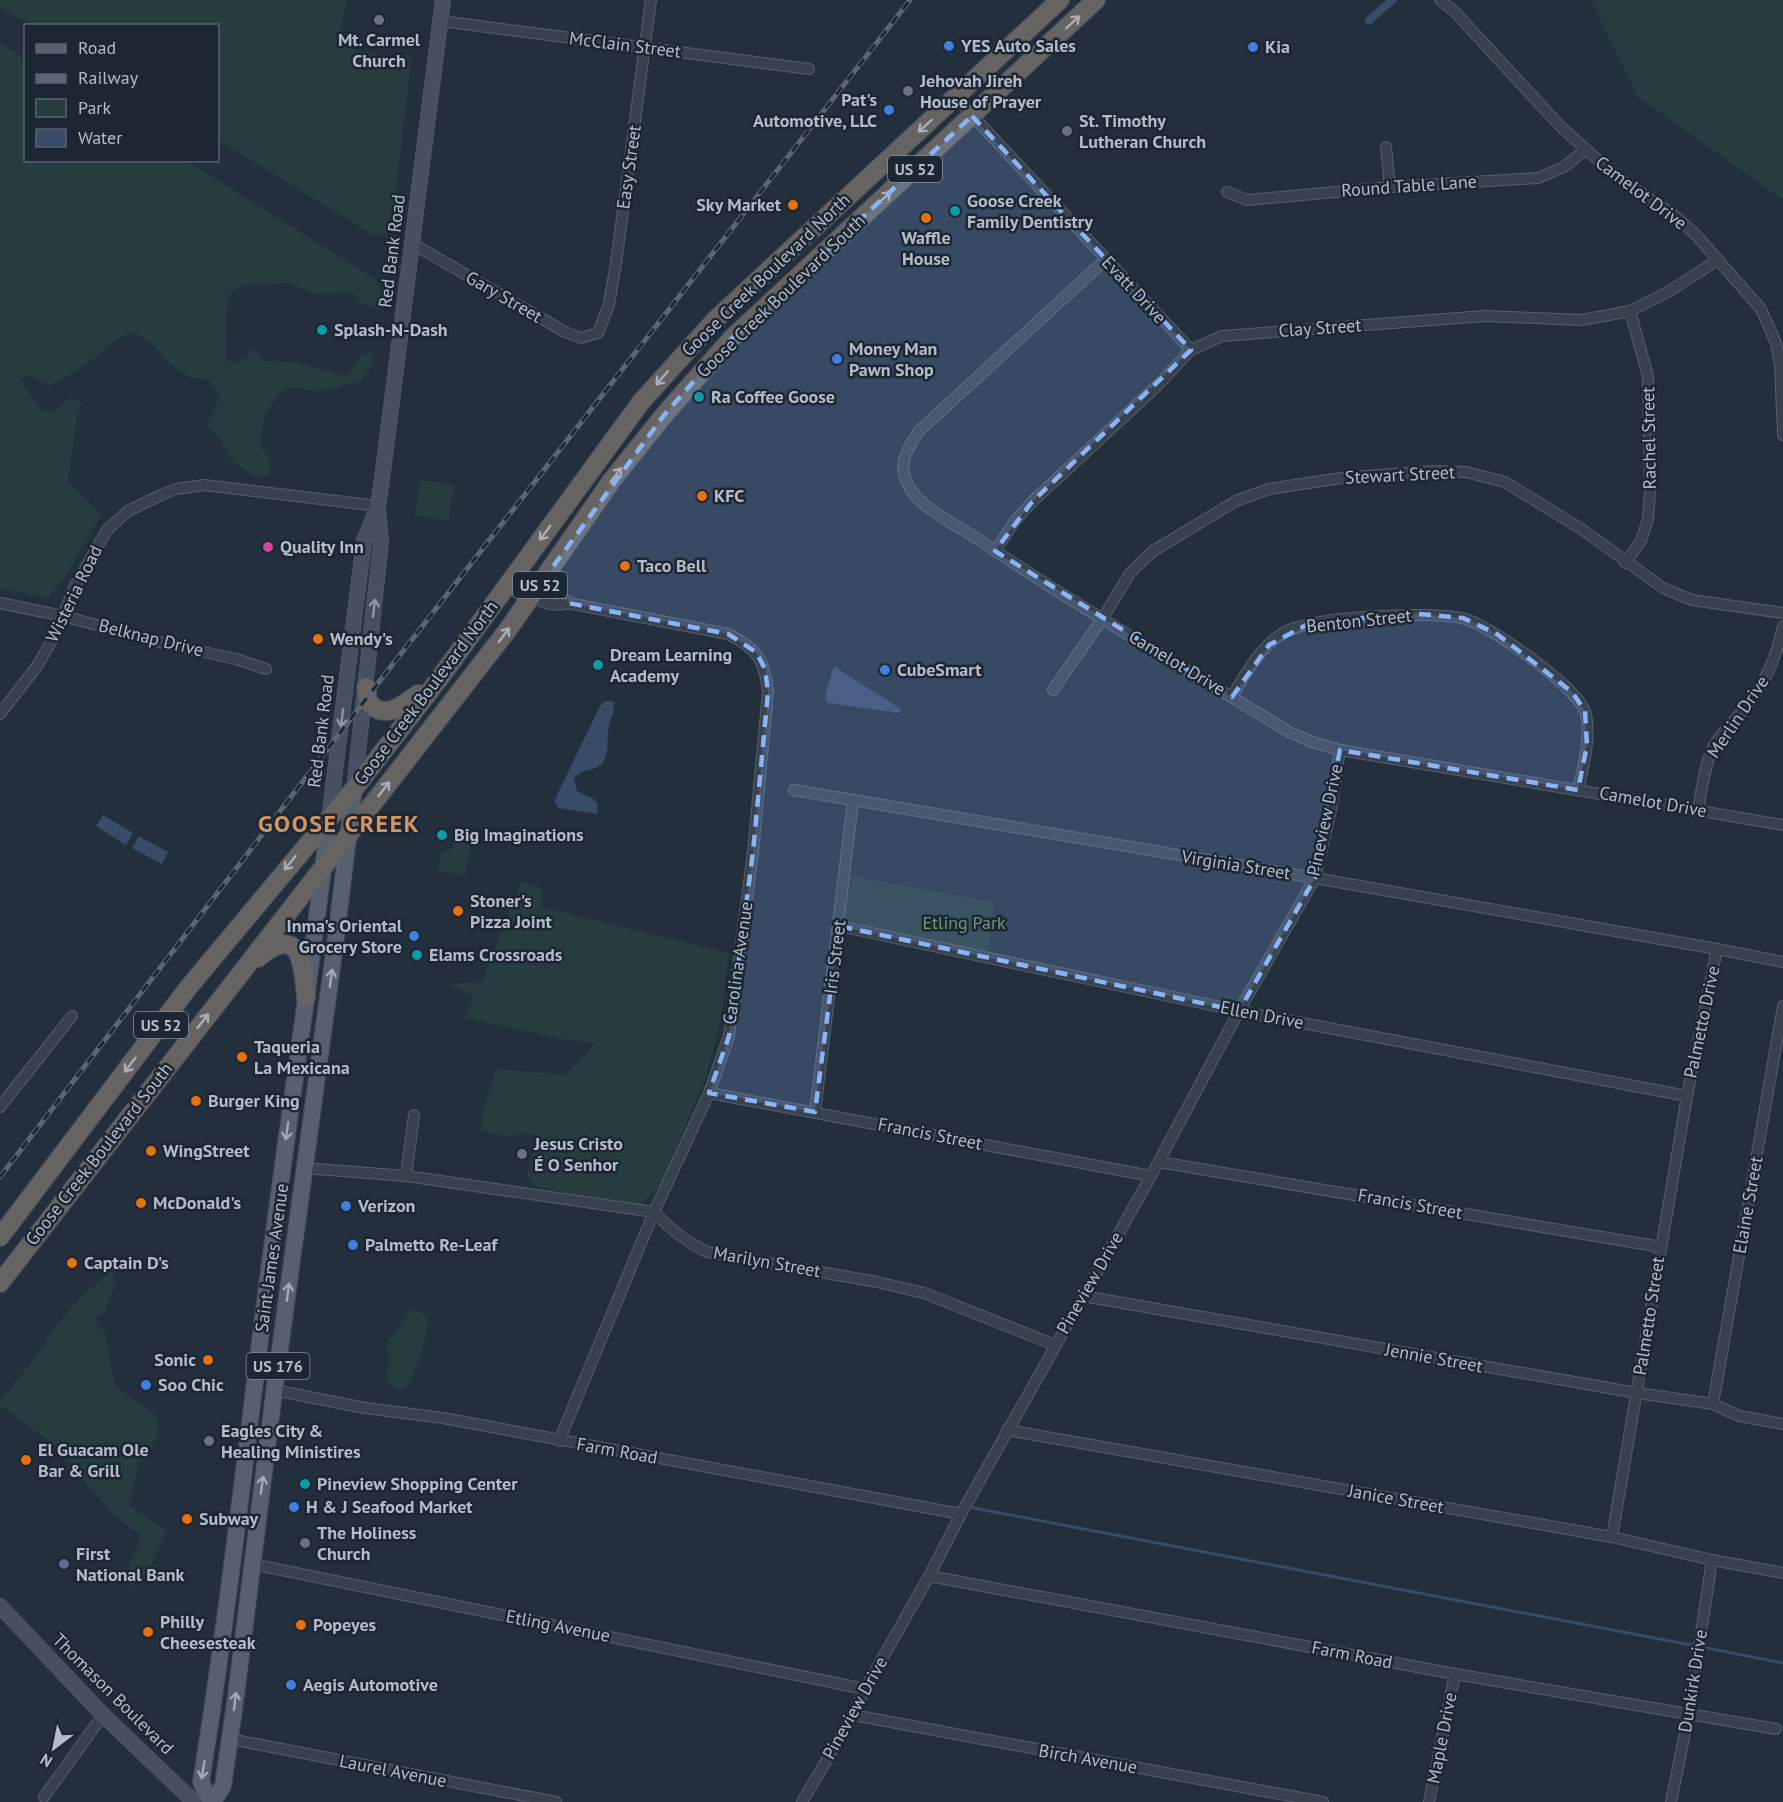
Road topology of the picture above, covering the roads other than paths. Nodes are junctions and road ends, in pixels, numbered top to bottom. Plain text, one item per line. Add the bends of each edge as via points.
1 (443, 0) edge
2 (651, 0) edge
3 (1060, 0) edge
4 (1096, 0) edge
5 (1440, 0) edge
6 (1448, 0) edge
7 (1454, 11) junction
8 (441, 21) junction
9 (645, 47) junction
10 (809, 69) dead end
11 (956, 98) junction
12 (972, 116) junction
13 (1386, 147) dead end
14 (1585, 150) junction
15 (1390, 187) junction
16 (1227, 192) dead end
17 (413, 244) junction
18 (1106, 260) junction
19 (1718, 260) junction
20 (1630, 310) junction
21 (598, 333) joint
22 (1191, 350) junction
23 (1783, 435) edge
24 (378, 506) junction
25 (995, 551) junction
26 (1625, 562) junction
27 (547, 575) junction
28 (510, 582) junction
29 (531, 598) junction
30 (0, 603) edge
31 (568, 603) junction
32 (1783, 613) edge
33 (63, 616) junction
34 (1103, 618) junction
35 (1783, 626) edge
36 (266, 669) dead end
37 (439, 679) junction
38 (366, 687) junction
39 (1053, 690) dead end
40 (1232, 697) junction
41 (0, 714) edge
42 (1340, 750) junction
43 (354, 789) junction
44 (794, 790) dead end
45 (1578, 790) junction
46 (853, 801) junction
47 (1698, 810) junction
48 (329, 819) junction
49 (1783, 825) edge
50 (348, 835) junction
51 (324, 866) junction
52 (1316, 878) junction
53 (838, 927) junction
54 (1717, 949) junction
55 (1783, 962) edge
56 (240, 973) junction
57 (306, 998) junction
58 (1783, 1006) edge
59 (1239, 1011) junction
60 (72, 1016) dead end
61 (709, 1093) junction
62 (1687, 1096) junction
63 (0, 1107) edge
64 (815, 1112) junction
65 (414, 1115) dead end
66 (1159, 1162) junction
67 (304, 1168) junction
68 (406, 1176) junction
69 (1151, 1176) junction
70 (654, 1212) junction
71 (0, 1237) edge
72 (1661, 1247) junction
73 (0, 1283) edge
74 (1083, 1296) junction
75 (260, 1341) junction
76 (1055, 1345) junction
77 (274, 1393) junction
78 (1637, 1394) junction
79 (1713, 1404) junction
80 (1783, 1424) edge
81 (1007, 1430) junction
82 (559, 1441) junction
83 (240, 1511) junction
84 (961, 1514) junction
85 (1612, 1537) junction
86 (1712, 1560) junction
87 (252, 1564) junction
88 (1783, 1573) edge
89 (929, 1576) junction
90 (0, 1606) edge
91 (1455, 1674) junction
92 (865, 1689) junction
93 (1689, 1713) junction
94 (853, 1715) junction
95 (104, 1716) junction
96 (1776, 1729) dead end
97 (230, 1739) junction
98 (44, 1797) dead end
99 (204, 1802) edge
100 (212, 1802) edge
101 (555, 1802) edge
102 (802, 1802) edge
103 (1323, 1802) edge
104 (1429, 1802) edge
105 (1671, 1802) edge

1 - 8 main road, Red Bank Road
2 - 9 street, Easy Street
3 - 11 highway, Goose Creek Boulevard North / US 52
12 -> 4 highway, Goose Creek Boulevard South / US 52
5 - 7 street, Camelot Drive
6 - 7 street, Camelot Drive
7 - 14 street, Camelot Drive
8 - 9 street, McClain Street
8 - 17 main road, Red Bank Road
9 - 10 street, McClain Street
9 - 21 street, Easy Street via 609,304
11 - 12 street, Evatt Drive
11 -> 28 highway, Goose Creek Boulevard North / US 52 via 682,354 641,402
12 - 18 street, Evatt Drive
27 -> 12 highway, Goose Creek Boulevard South / US 52 via 612,480 701,371
13 - 15 street
14 - 15 street, Round Table Lane via 1564,167 1538,178
14 - 19 street, Camelot Drive via 1674,215
15 - 16 street, Round Table Lane via 1247,200
17 - 21 street, Gary Street via 565,332 581,338
17 - 24 main road, Red Bank Road
18 - 22 street, Evatt Drive
18 - 25 street, Camelot Drive via 918,432 906,452 902,473 912,492
19 - 20 street, Clay Street via 1668,292
19 - 23 street, Camelot Drive via 1761,309 1776,343
20 - 22 street, Clay Street via 1582,320 1485,316 1222,336
20 - 26 street, Rachel Street via 1648,376 1650,492 1641,541
22 - 25 street, Clay Street via 1032,502
24 - 33 street, Wisteria Road via 204,485 176,489 128,511 107,530
38 -> 24 main road, Red Bank Road via 381,542
24 -> 48 main road, Red Bank Road via 364,541
25 - 34 street, Camelot Drive
26 - 32 street, Stewart Street via 1663,588 1692,600
26 - 34 street, Stewart Street via 1583,530 1505,482 1466,472 1433,471 1341,478 1269,489 1236,501 1153,551 1130,573
27 - 29 highway, Goose Creek Boulevard South / US 52
27 - 31 street
28 - 29 street, Carolina Avenue
28 - 37 highway, Goose Creek Boulevard North / US 52
29 - 31 street, Carolina Avenue via 561,606
50 -> 29 highway, Goose Creek Boulevard South / US 52
30 - 33 street, Belknap Drive
31 - 61 street, Carolina Avenue via 728,634 756,652 765,669 768,692 753,852 729,1036
33 - 36 street, Belknap Drive
33 - 41 street, Wisteria Road via 37,666
34 - 39 street, Stewart Street
34 - 40 street, Camelot Drive
35 - 47 street, Merlin Drive via 1777,654 1763,683 1714,746 1706,765
37 - 38 highway via 389,712 372,706
37 - 43 highway, Goose Creek Boulevard North / US 52
38 - 43 main road, Red Bank Road
40 - 42 street, Camelot Drive via 1289,732
40 - 45 street, Benton Street via 1252,663 1269,645 1284,633 1308,624 1408,613 1463,618 1497,634 1572,692 1585,711 1587,746
42 - 45 street, Camelot Drive
42 - 52 street, Pineview Drive
43 - 48 highway, Goose Creek Boulevard North / US 52
43 - 50 main road, Saint James Avenue
44 - 46 street, Virginia Street
45 - 47 street, Camelot Drive
46 - 52 street, Virginia Street
46 - 53 street, Iris Street
47 - 49 street, Camelot Drive
48 - 51 main road, Saint James Avenue / US 176
48 -> 71 highway, Goose Creek Boulevard North / US 52 via 188,988
50 - 51 highway, Goose Creek Boulevard South / US 52
67 -> 50 main road, Saint James Avenue / US 176
51 - 56 highway, Goose Creek Boulevard South / US 52
51 - 57 main road, Saint James Avenue / US 176
52 - 54 street, Virginia Street
52 - 59 street, Pineview Drive
53 - 59 street, Ellen Drive
53 - 64 street, Iris Street
54 - 55 street, Virginia Street
54 - 62 street, Palmetto Drive
56 - 57 highway via 265,952 286,944 299,953
73 -> 56 highway, Goose Creek Boulevard South / US 52
57 -> 75 main road, Saint James Avenue / US 176
58 - 79 street, Elaine Street
59 - 62 street, Ellen Drive
59 - 66 street, Pineview Drive
60 - 63 street
61 - 64 street, Francis Street
61 - 70 street, Carolina Avenue
62 - 72 street, Palmetto Street
64 - 69 street, Francis Street
65 - 68 street
66 - 69 street, Pineview Drive
66 - 72 street, Francis Street
67 - 68 street
77 -> 67 main road, Saint James Avenue / US 176
68 - 70 street
69 - 74 street, Pineview Drive
70 - 76 street, Marilyn Street via 690,1244 707,1252 924,1293
70 - 82 street, Carolina Avenue
72 - 78 street, Palmetto Street
74 - 76 street, Pineview Drive
74 - 78 street, Jennie Street
75 - 77 main road via 268,1354 266,1381
75 - 83 main road, Saint James Avenue / US 176
76 - 81 street, Pineview Drive
77 - 82 street, Farm Road via 443,1418
87 -> 77 main road, Saint James Avenue / US 176
78 - 79 street, Jennie Street
78 - 85 street, Palmetto Street
79 - 80 street, Jennie Street via 1739,1416
81 - 84 street, Pineview Drive
81 - 85 street, Janice Street
82 - 84 street, Farm Road
83 - 87 main road via 244,1557
83 -> 100 main road, Saint James Avenue / US 176 via 201,1782
84 - 89 street, Pineview Drive
85 - 86 street, Janice Street
86 - 88 street, Janice Street
86 - 93 street, Dunkirk Drive
87 - 92 street, Etling Avenue
97 -> 87 main road, Saint James Avenue / US 176
89 - 91 street, Farm Road
89 - 92 street, Pineview Drive
90 - 95 main road, Thomason Boulevard
91 - 93 street, Farm Road
91 - 104 street, Maple Drive
92 - 94 street, Pineview Drive
93 - 96 street, Farm Road
93 - 105 street, Dunkirk Drive
94 - 102 street, Pineview Drive
94 - 103 street, Birch Avenue
95 - 98 street
95 - 99 main road, Thomason Boulevard via 190,1798
97 - 100 main road, Saint James Avenue / US 176 via 223,1786
97 - 101 street, Laurel Avenue

